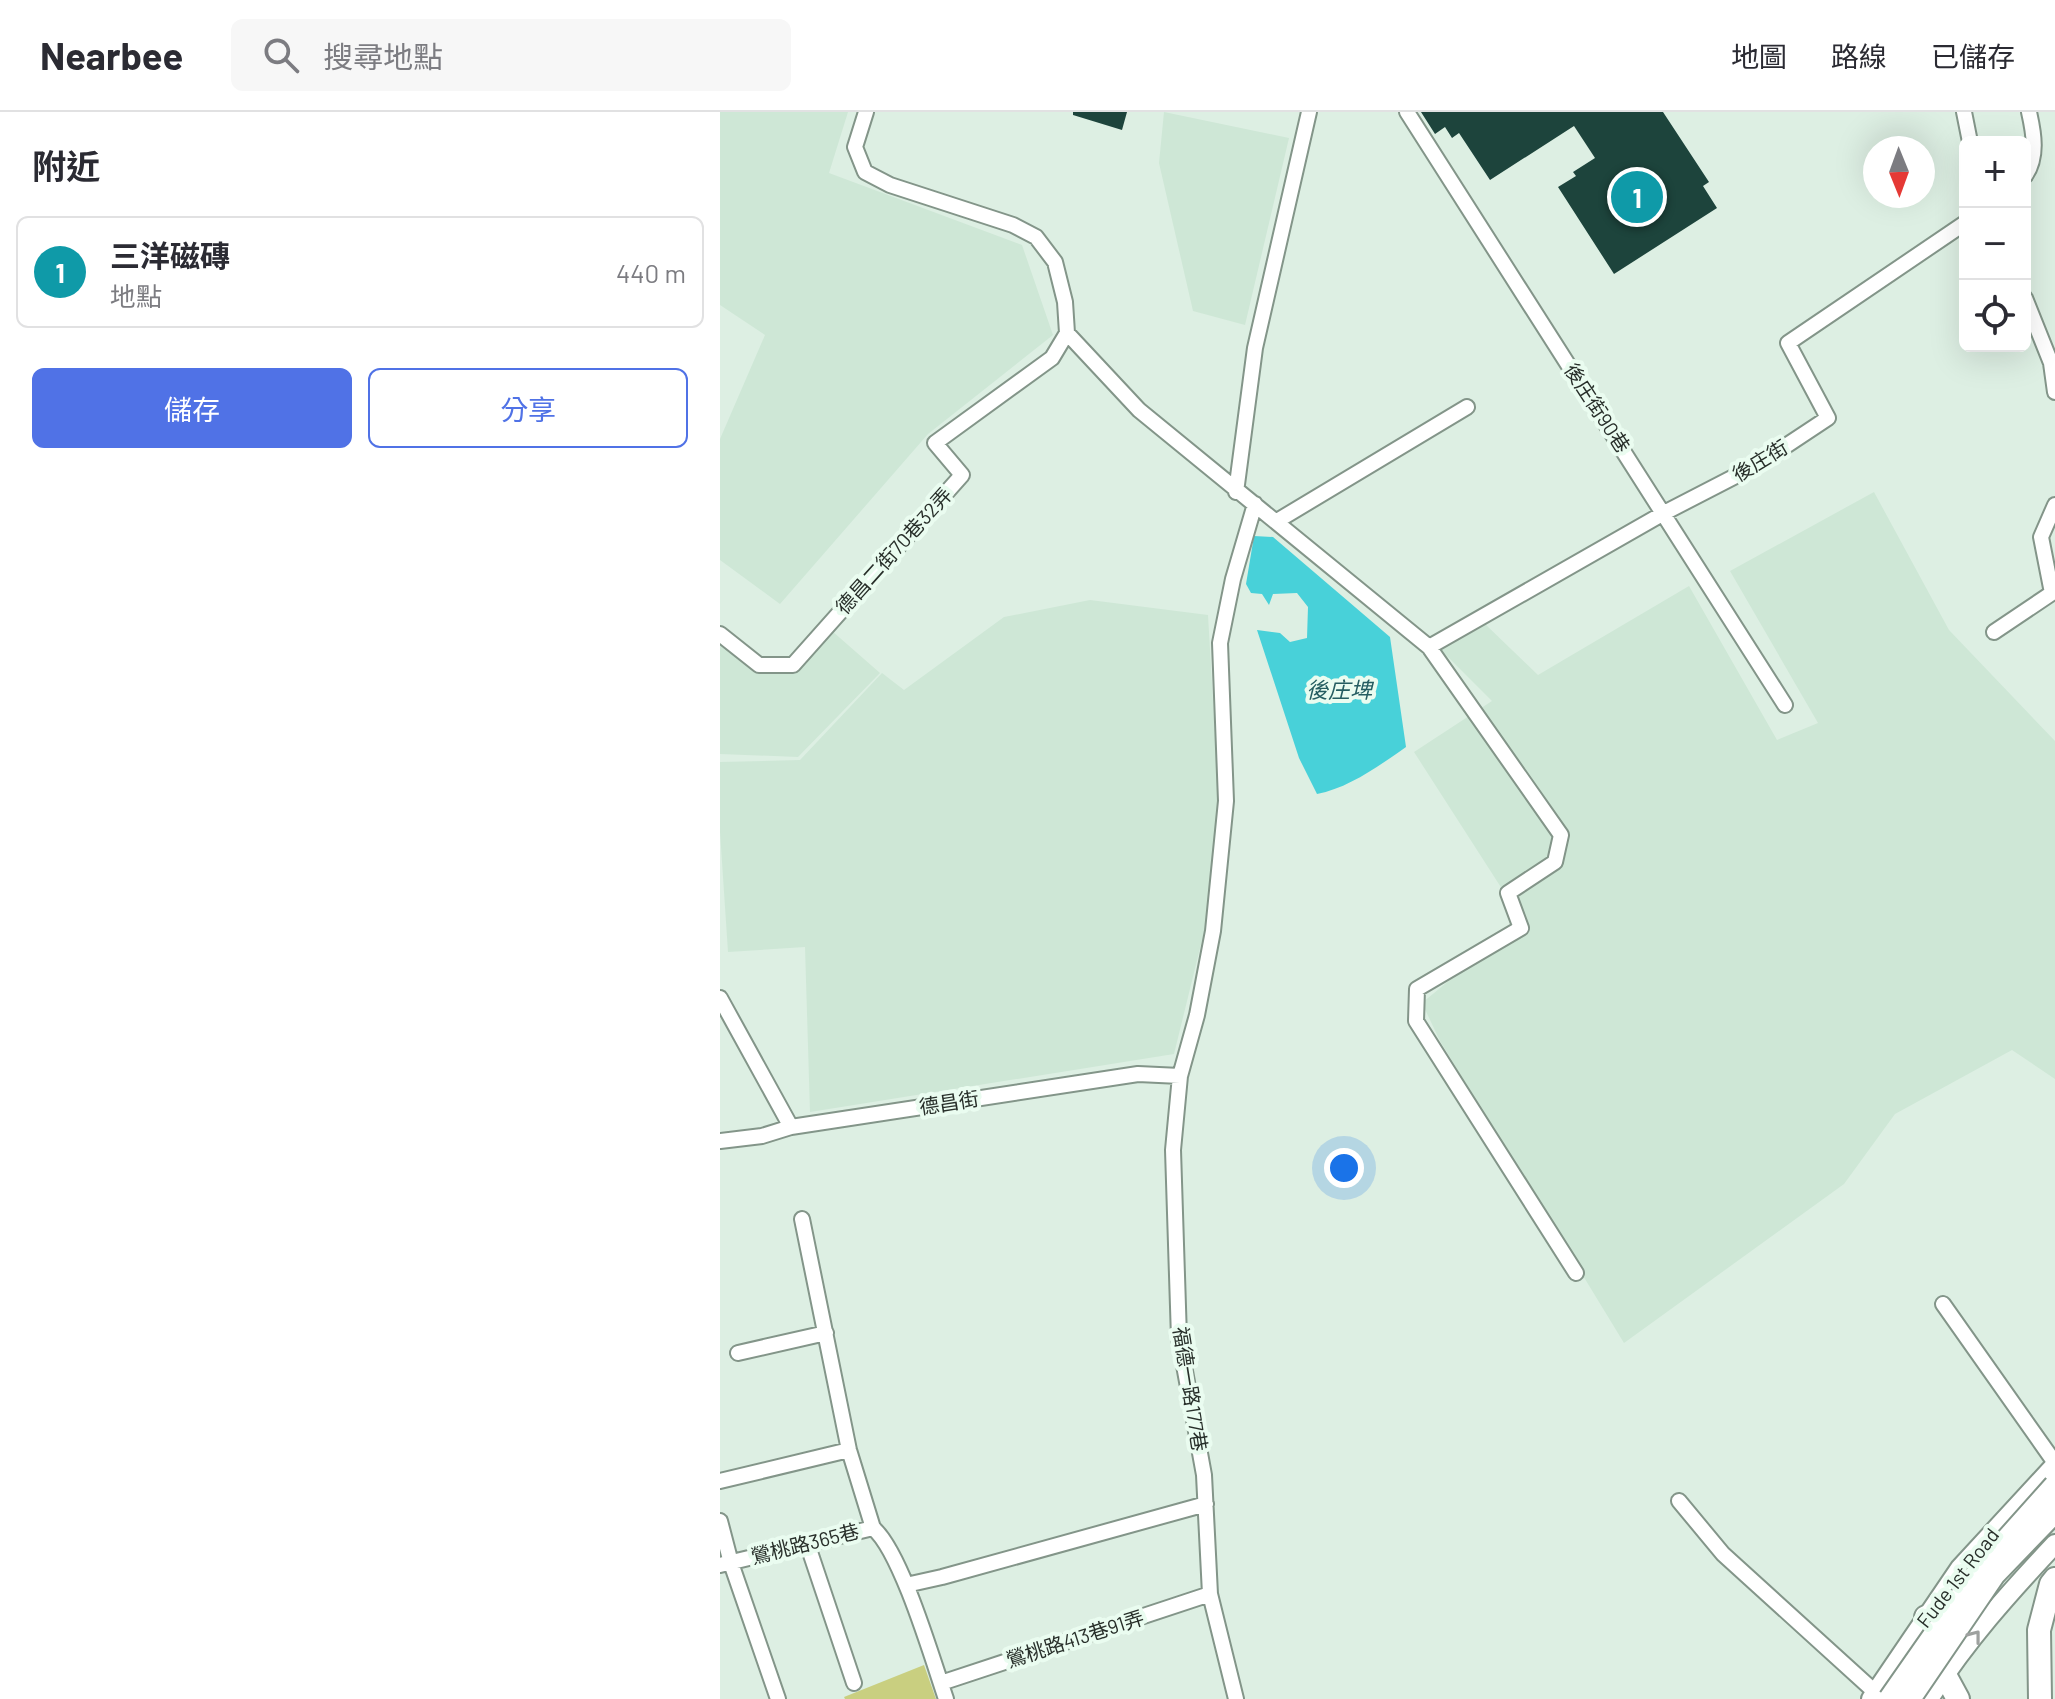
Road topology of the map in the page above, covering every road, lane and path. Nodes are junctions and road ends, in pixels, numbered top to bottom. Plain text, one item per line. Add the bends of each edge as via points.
1 (866, 112) edge
2 (1309, 112) edge
3 (1407, 112) edge
4 (1964, 112) edge
5 (2029, 112) edge
6 (1969, 136) edge
7 (2031, 166) edge
8 (1959, 227) edge
9 (2031, 313) edge
10 (1067, 333) junction
11 (2055, 392) edge
12 (1467, 407) dead end
13 (1236, 492) junction
14 (1255, 504) junction
15 (2055, 505) edge
16 (1664, 513) junction
17 (1277, 521) junction
18 (1994, 632) dead end
19 (720, 634) edge
20 (1429, 647) junction
21 (1785, 705) dead end
22 (720, 998) edge
23 (1180, 1076) junction
24 (791, 1127) junction
25 (720, 1141) edge
26 (802, 1219) dead end
27 (1576, 1273) dead end
28 (1943, 1304) dead end
29 (826, 1333) junction
30 (738, 1353) dead end
31 (849, 1450) junction
32 (2055, 1464) edge
33 (720, 1481) edge
34 (2055, 1486) edge
35 (1679, 1501) dead end
36 (1206, 1504) junction
37 (2055, 1511) edge
38 (720, 1521) edge
39 (873, 1528) junction
40 (807, 1543) junction
41 (2055, 1544) edge
42 (726, 1564) edge
43 (2055, 1579) edge
44 (906, 1585) junction
45 (1210, 1594) junction
46 (1926, 1617) junction
47 (1889, 1672) junction
48 (1945, 1675) junction
49 (854, 1683) dead end
50 (941, 1683) junction
51 (1879, 1697) edge
52 (778, 1699) edge
53 (946, 1699) edge
54 (1236, 1699) edge
55 (1909, 1699) edge
56 (1928, 1699) edge
57 (1958, 1699) edge
58 (2040, 1699) edge

1 - 10 street via 855,147 865,172 1036,237 1055,262
2 - 13 street via 1255,348
3 - 16 street, 後庄街90巷
4 - 6 street
5 - 7 street
8 - 16 street, 後庄街 via 1788,343 1828,418 1757,465
9 - 11 street via 2051,363
10 - 13 street via 1139,410
10 - 19 street, 德昌二街70巷32弄 via 1052,358 935,443 962,475 793,665 759,665
12 - 17 street
13 - 14 street
14 - 17 street
14 - 23 street, 福德一路177巷 via 1220,643 1226,801 1213,931
15 - 18 street via 2041,537 2052,593
16 - 20 street, 後庄街
16 - 21 street, 後庄街90巷
17 - 20 street
20 - 27 street via 1561,835 1555,862 1508,893 1521,928 1417,989 1416,1021
22 - 24 street
23 - 24 street, 德昌街 via 1138,1074
23 - 36 street, 福德一路177巷 via 1173,1150 1179,1338
24 - 25 street, 德昌街
26 - 29 street
28 - 32 street
29 - 30 street
29 - 31 street
31 - 33 street
31 - 39 street
32 - 46 main road, Fude 1st Road via 1960,1568
34 - 51 highway, bridge
35 - 51 street via 1723,1554
36 - 44 street
36 - 45 street, 福德一路177巷
37 - 55 highway, bridge via 1994,1574
38 - 42 street
39 - 40 street, 鶯桃路365巷
39 - 44 street, 鶯桃路365巷 via 882,1535
40 - 42 street, 鶯桃路365巷
40 - 49 street
48 -> 41 main road
42 - 52 street
43 - 58 highway via 2039,1630
44 - 50 street, 鶯桃路365巷
45 - 50 street, 鶯桃路413巷91弄
45 - 54 street, 福德一路177巷
46 - 47 main road, Fude 1st Road
46 - 48 highway
47 - 51 main road, Fude 1st Road
47 - 56 main road via 1927,1682
48 - 56 main road
48 - 57 highway
50 - 53 street, 鶯桃路365巷

